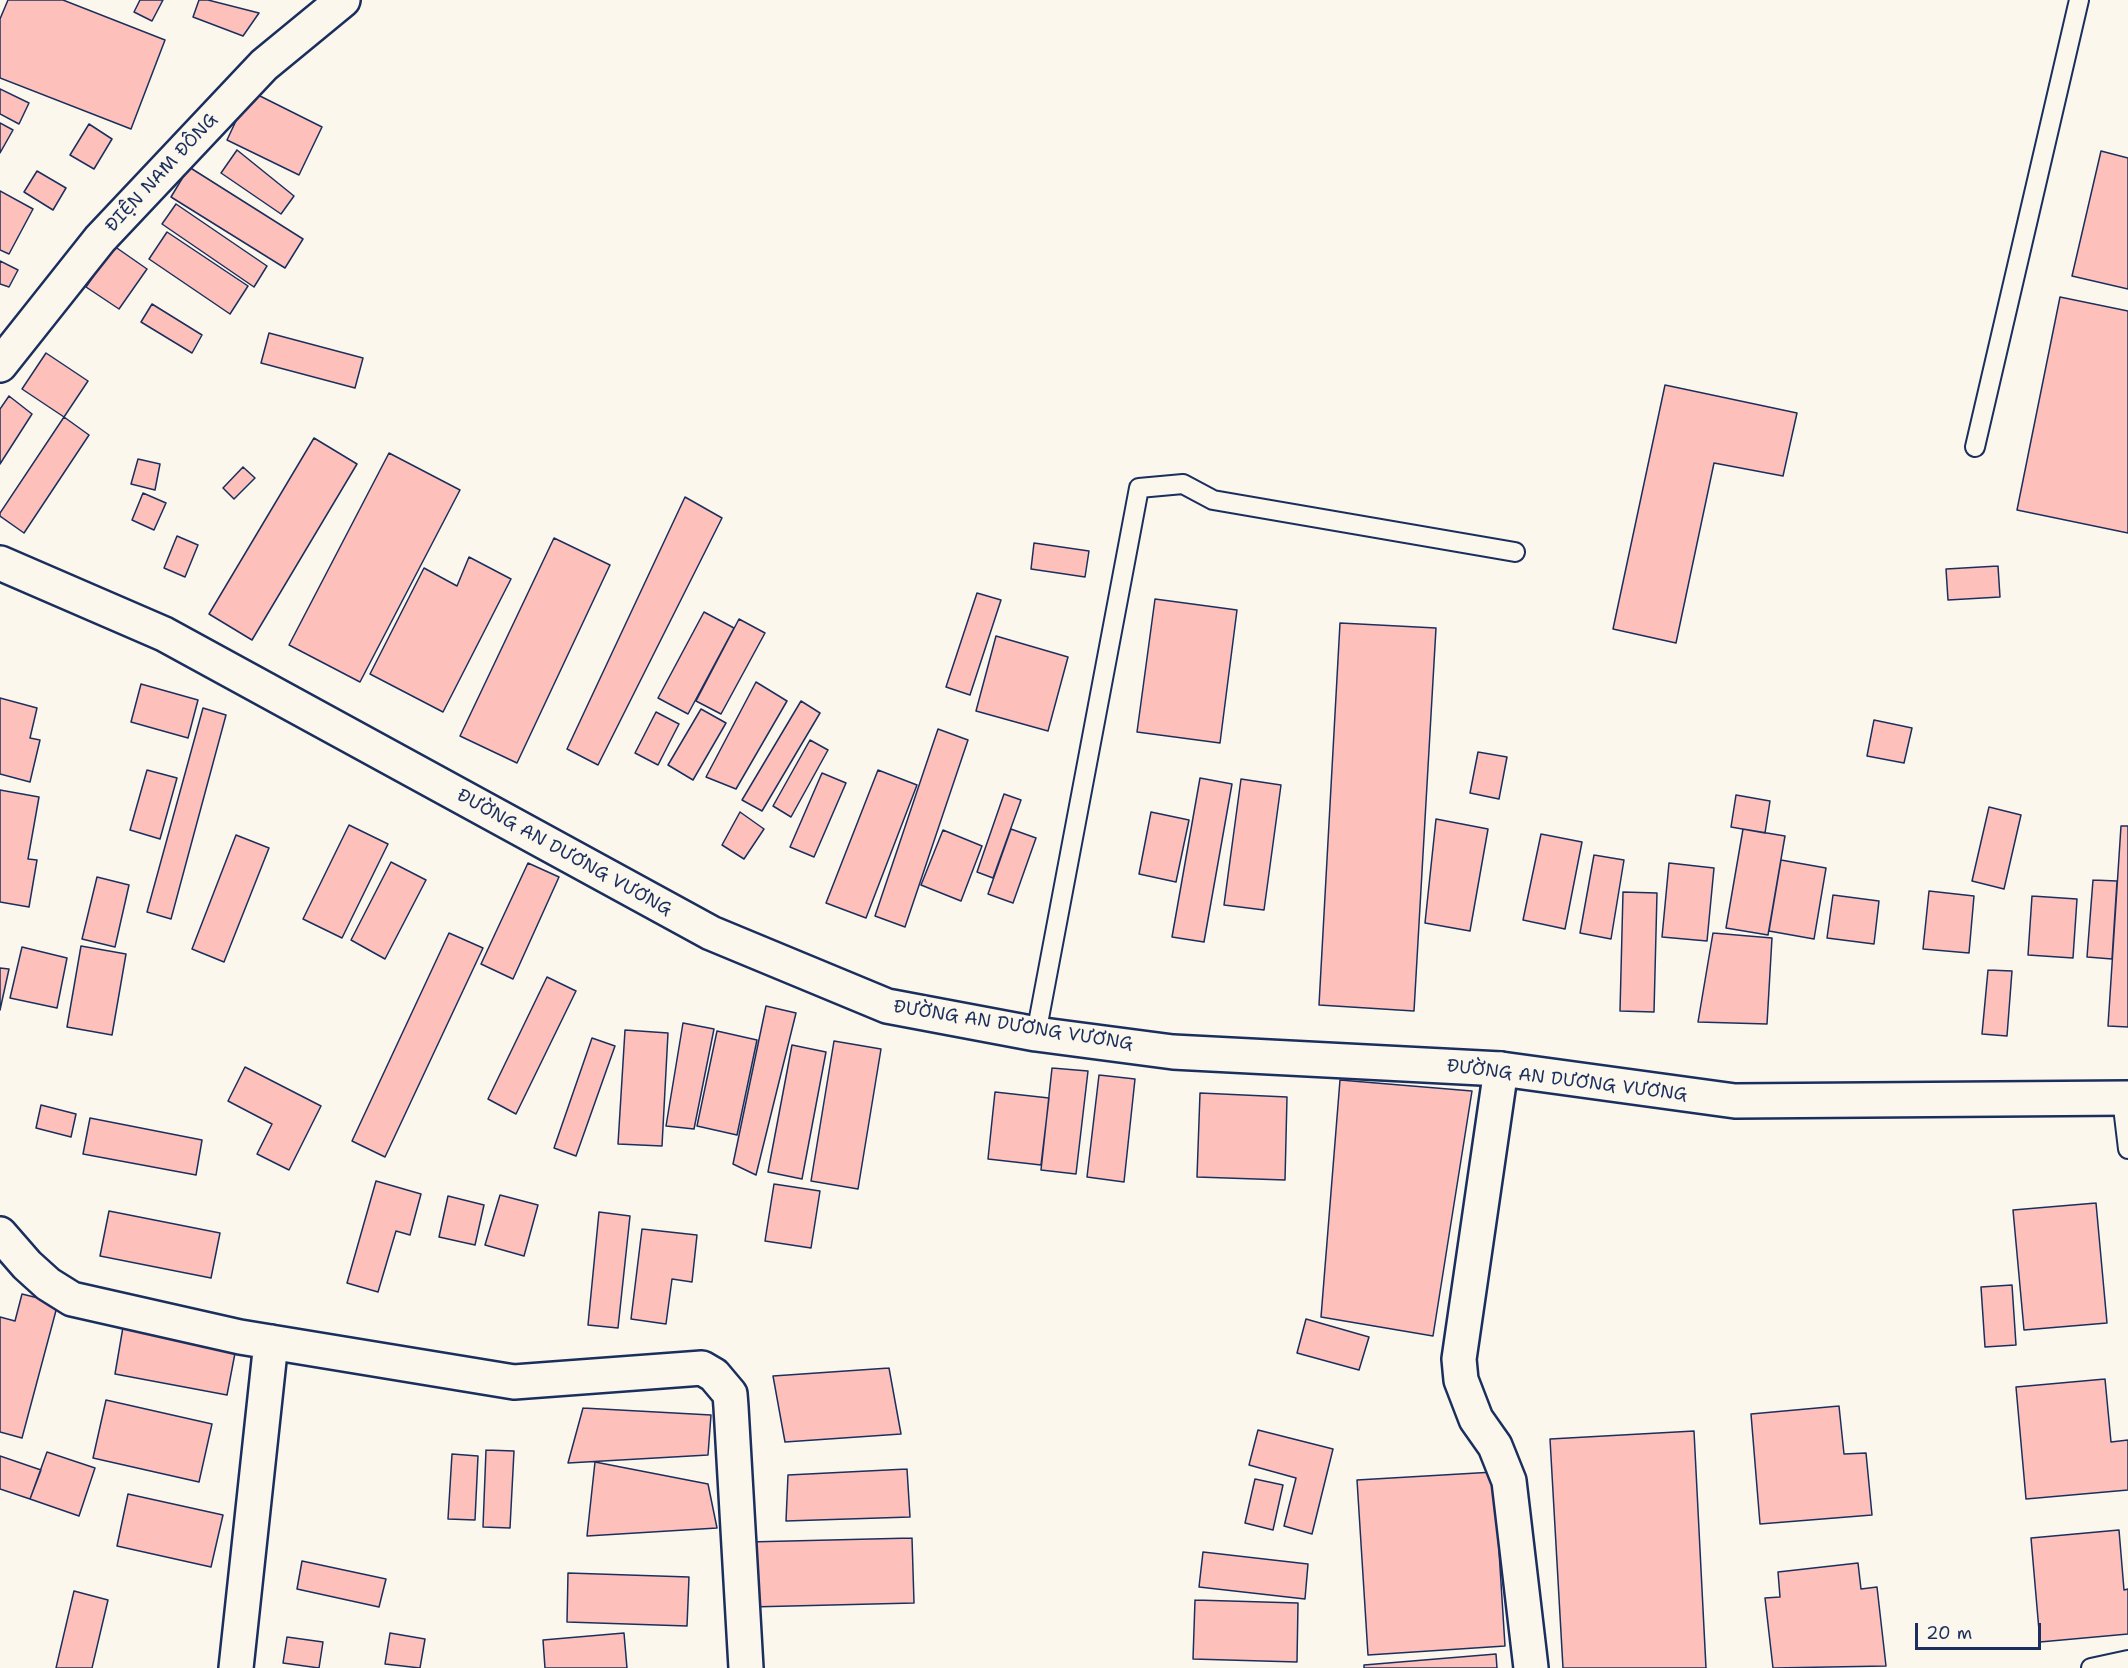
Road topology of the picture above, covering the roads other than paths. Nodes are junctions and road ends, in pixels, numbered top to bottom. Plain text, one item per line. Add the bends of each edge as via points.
1 (343, 0) edge
2 (2079, 0) edge
3 (0, 365) edge
4 (1974, 447) dead end
5 (1515, 552) dead end
6 (0, 563) edge
7 (1036, 1034) junction
8 (1501, 1070) junction
9 (2125, 1098) edge
10 (2128, 1149) edge
11 (0, 1234) edge
12 (271, 1342) junction
13 (2128, 1660) edge
14 (236, 1668) edge
15 (746, 1668) edge
16 (1531, 1668) edge
17 (2091, 1668) edge

1 - 3 street, ĐIỆN NAM ĐÔNG via 264,65 100,238
2 - 4 lane
5 - 7 lane via 1213,500 1184,484 1139,488
6 - 7 street, ĐƯỜNG AN DƯƠNG VƯƠNG via 164,634 711,933 887,1006
7 - 8 street, ĐƯỜNG AN DƯƠNG VƯƠNG via 1173,1052
8 - 9 street, ĐƯỜNG AN DƯƠNG VƯƠNG via 1735,1101
8 - 16 street via 1460,1359 1461,1380 1476,1419 1495,1446 1509,1481
9 - 10 lane
11 - 12 street via 48,1284 72,1299
12 - 14 street
12 - 15 street via 514,1382 702,1368 714,1375 730,1394
13 - 17 lane

